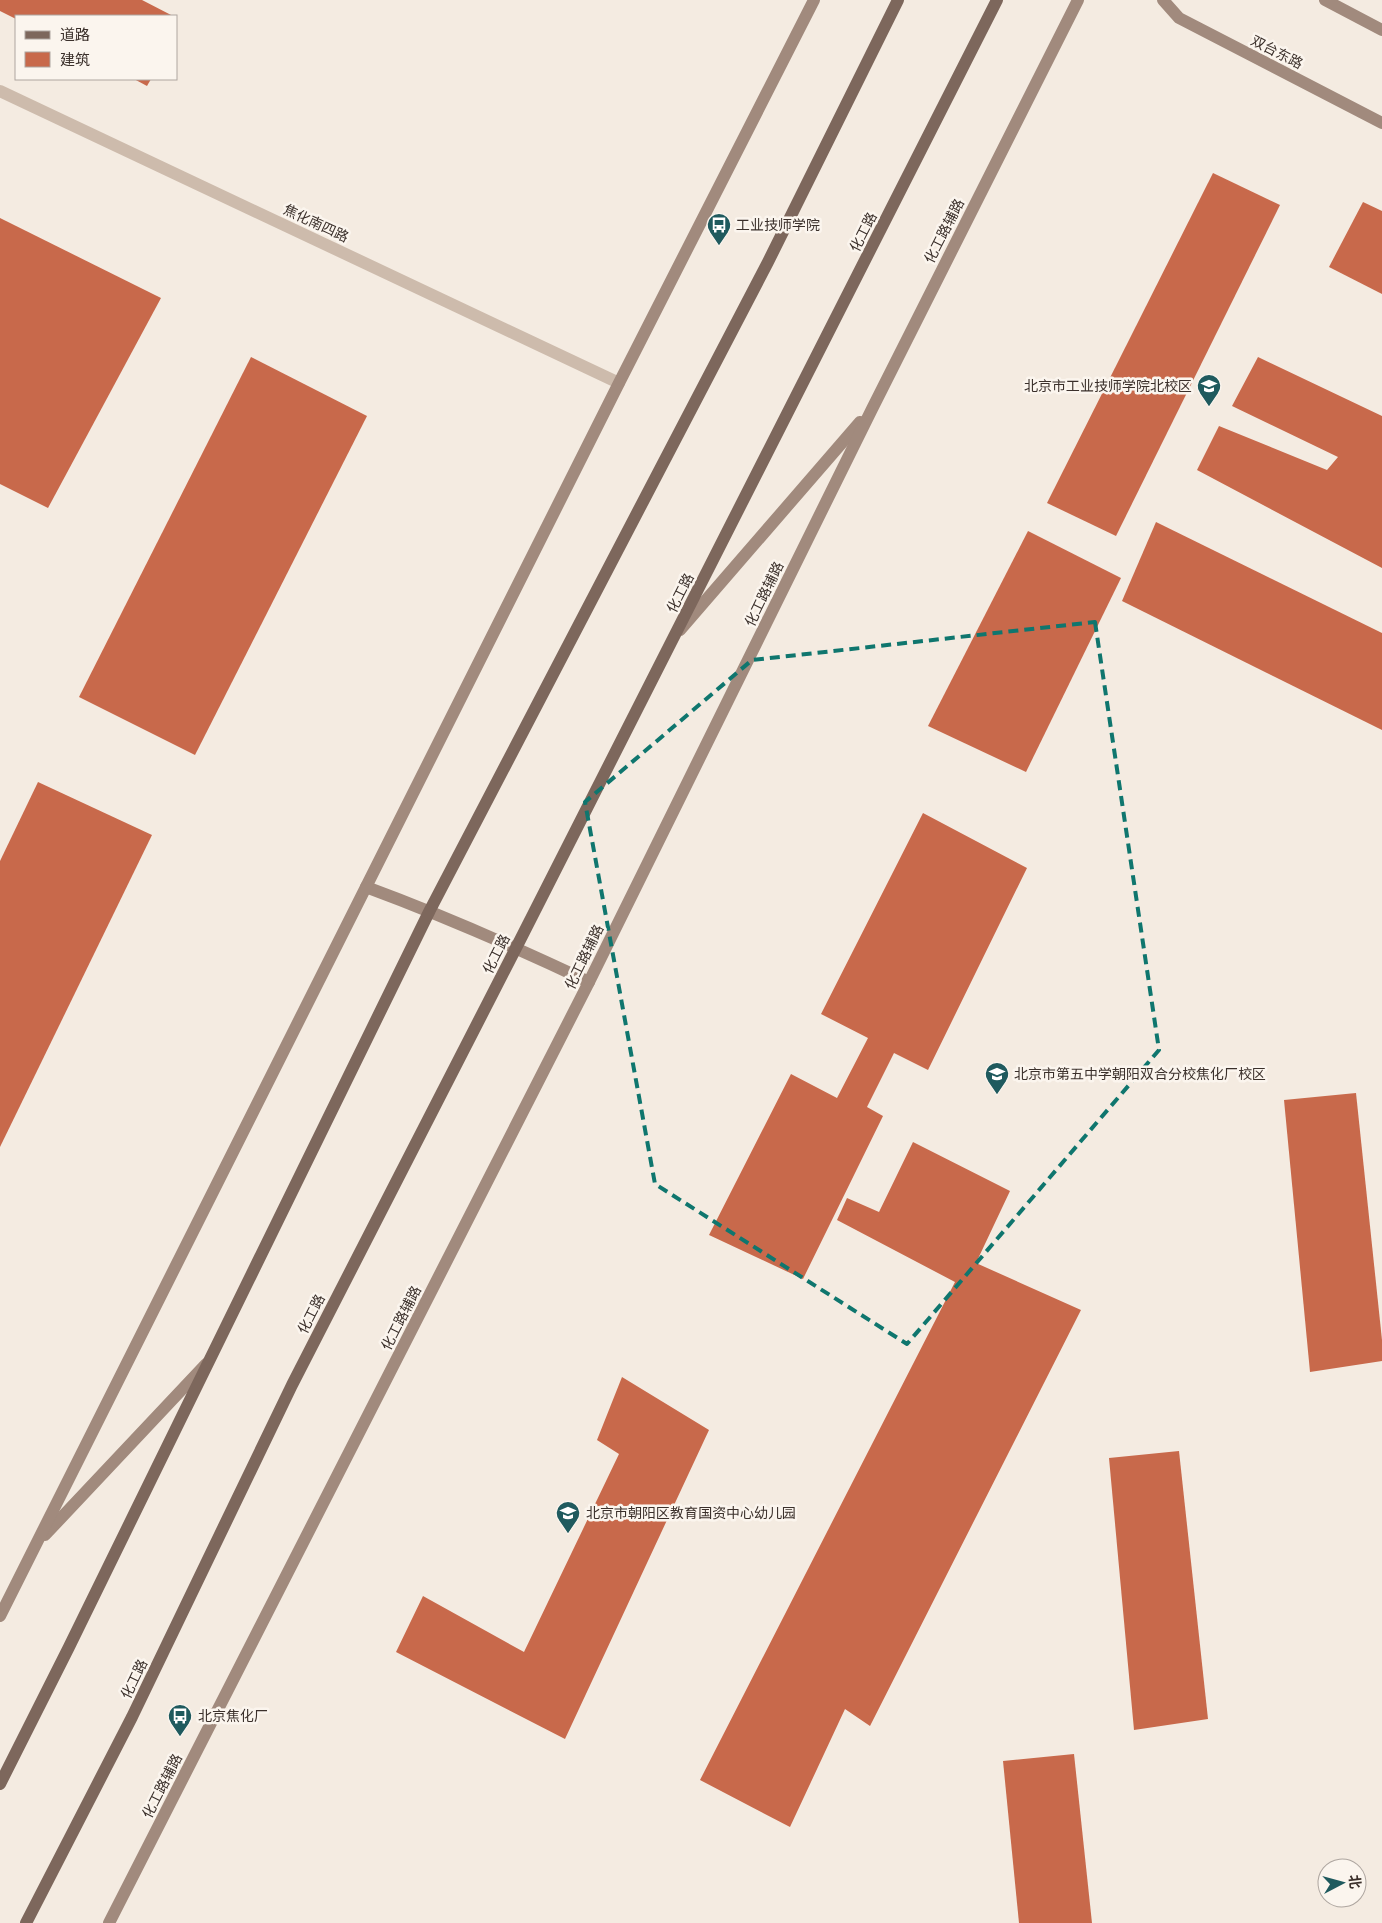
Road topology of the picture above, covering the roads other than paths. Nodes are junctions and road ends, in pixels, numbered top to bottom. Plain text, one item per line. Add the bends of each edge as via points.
1 (814, 0) edge
2 (898, 0) edge
3 (997, 0) edge
4 (1078, 0) edge
5 (1163, 0) edge
6 (1325, 0) edge
7 (1382, 30) edge
8 (0, 91) edge
9 (1382, 123) edge
10 (619, 383) junction
11 (872, 409) junction
12 (674, 638) junction
13 (366, 887) junction
14 (430, 910) junction
15 (516, 948) junction
16 (588, 982) junction
17 (210, 1360) junction
18 (35, 1546) junction
19 (0, 1616) edge
20 (0, 1784) edge
21 (26, 1923) edge
22 (109, 1923) edge

1 - 10 street
2 - 14 main road via 768,262
3 - 12 main road, 化工路
4 - 11 street, 化工路辅路
5 - 9 street, 双台东路 via 1179,18
6 - 7 street
8 - 10 lane, 焦化南四路
10 - 13 street
11 - 12 street
11 - 16 street, 化工路辅路
12 - 15 main road, 化工路
13 - 14 street
13 - 18 street
14 - 15 street
14 - 17 main road
15 - 16 street
15 - 21 main road, 化工路 via 292,1385 132,1717
16 - 22 street, 化工路辅路
17 - 18 street
17 - 20 main road
18 - 19 street

